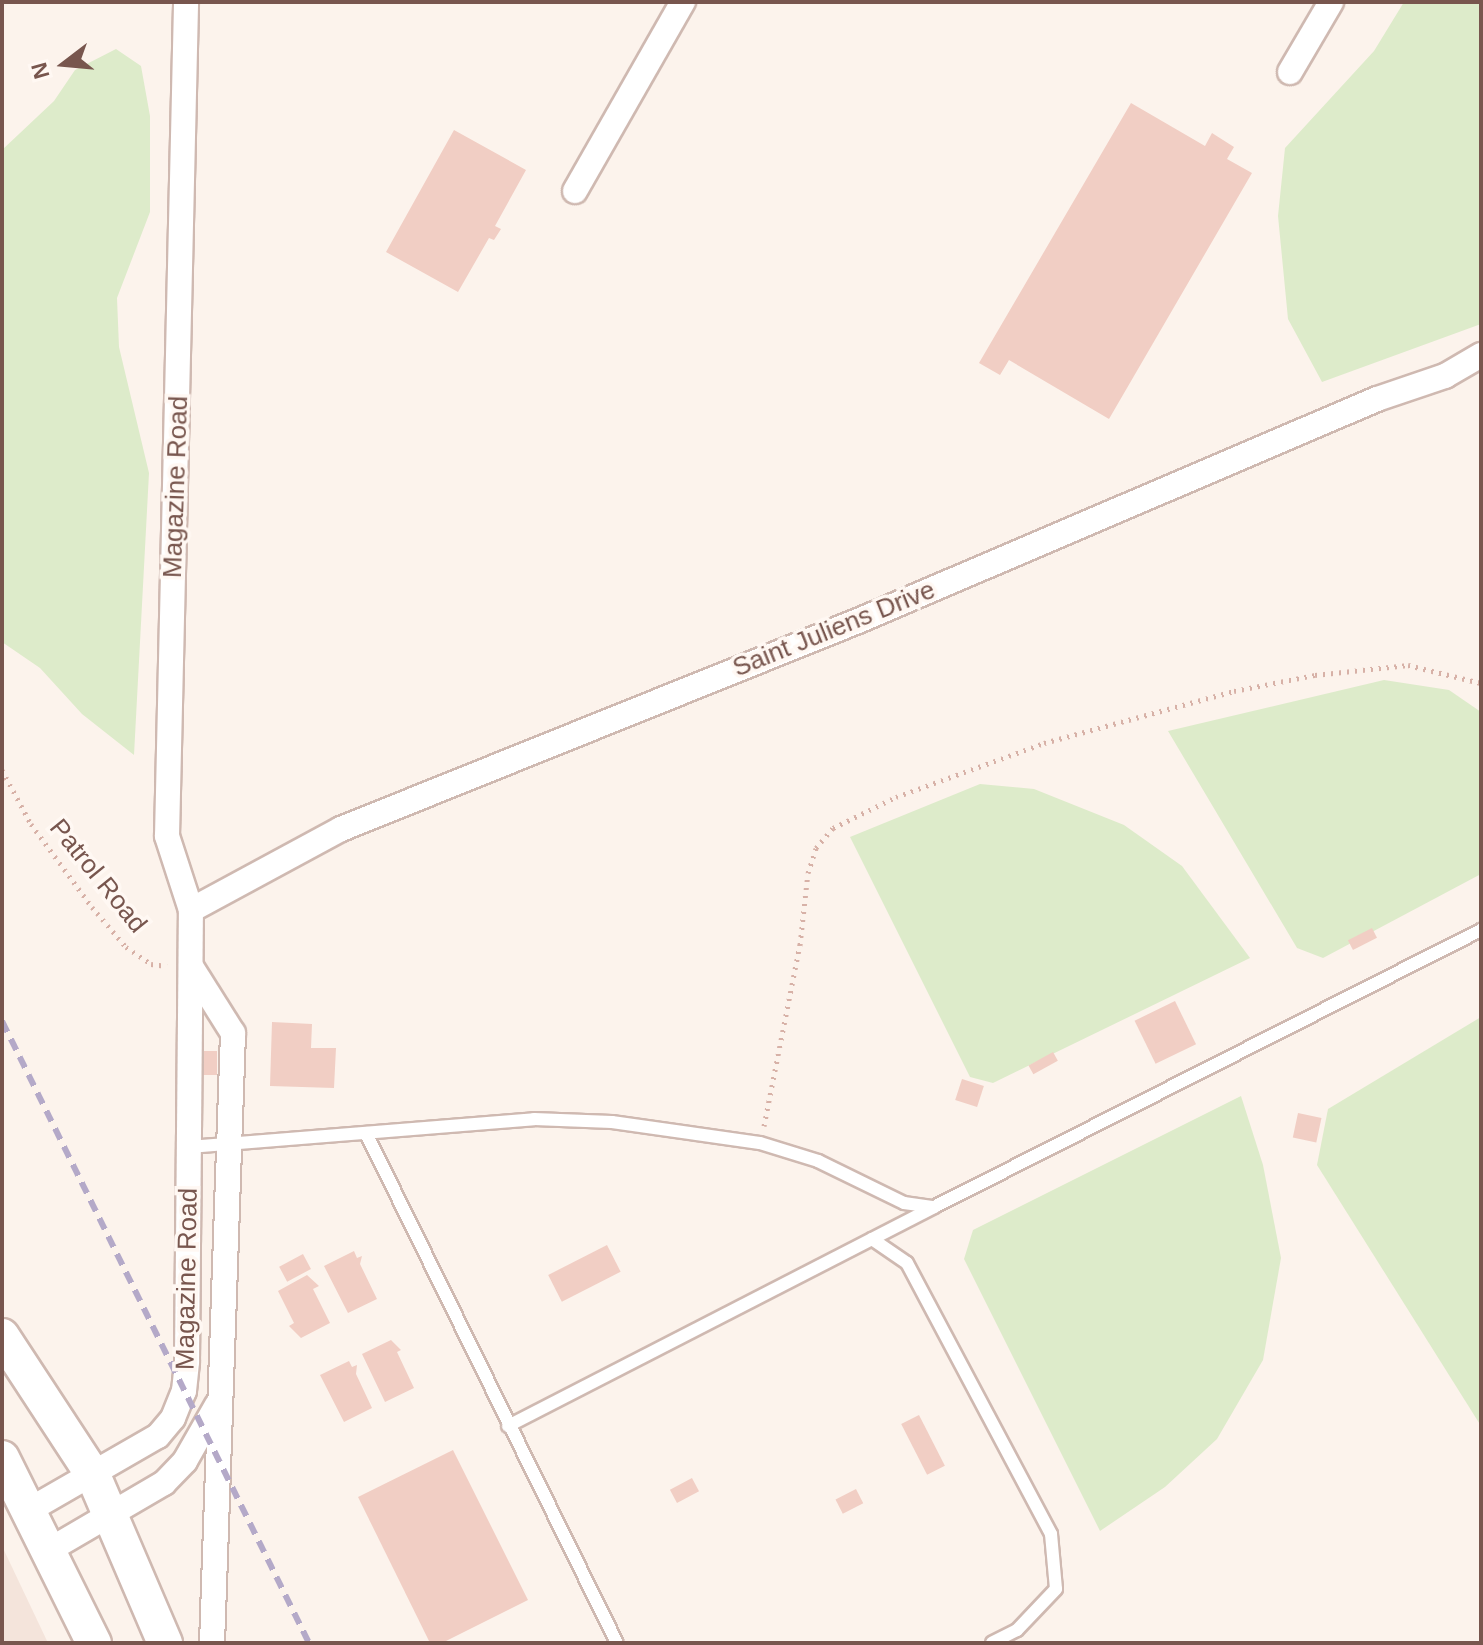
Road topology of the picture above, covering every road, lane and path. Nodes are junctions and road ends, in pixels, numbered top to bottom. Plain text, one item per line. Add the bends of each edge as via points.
1 (186, 2) edge
2 (683, 2) edge
3 (1331, 2) edge
4 (1290, 72) dead end
5 (575, 191) dead end
6 (1481, 355) edge
7 (1481, 683) edge
8 (2, 770) edge
9 (191, 910) junction
10 (1481, 930) edge
11 (192, 968) junction
12 (366, 1133) junction
13 (760, 1143) junction
14 (231, 1146) junction
15 (189, 1147) junction
16 (934, 1207) junction
17 (872, 1239) junction
18 (2, 1336) edge
19 (222, 1394) junction
20 (508, 1426) junction
21 (2, 1458) edge
22 (93, 1475) junction
23 (31, 1509) junction
24 (113, 1515) junction
25 (51, 1549) junction
26 (94, 1643) edge
27 (165, 1643) edge
28 (212, 1643) edge
29 (617, 1643) edge
30 (992, 1643) edge

1 - 9 street, Magazine Road via 167,836
2 - 5 street
3 - 4 street
6 - 9 street, Saint Juliens Drive via 1445,376 1377,399 858,621 341,829
7 - 13 path via 1408,665 1234,691 1044,743 896,797 833,828 816,848 808,873 800,945
8 - 11 path, Patrol Road via 31,824 126,947 151,964
9 - 11 street, Magazine Road
10 - 16 lane
11 - 14 street, Magazine Road via 233,1033
11 - 15 street, Magazine Road
12 - 13 lane via 534,1119 628,1123
12 - 14 lane
12 - 20 lane
13 - 16 lane via 818,1161 904,1203
14 - 15 lane
14 - 19 street, Magazine Road
15 - 22 street, Magazine Road via 184,1391 158,1436
16 - 17 lane
17 - 20 lane
17 - 30 lane via 907,1263 1051,1534 1056,1589 1017,1630
18 - 22 main road
19 - 24 street, Magazine Road via 185,1461 164,1483
19 - 28 street, Magazine Road
20 - 29 lane
21 - 23 main road
22 - 23 street, Magazine Road
22 - 24 main road
23 - 25 main road
24 - 25 street, Magazine Road
24 - 27 main road
25 - 26 main road

